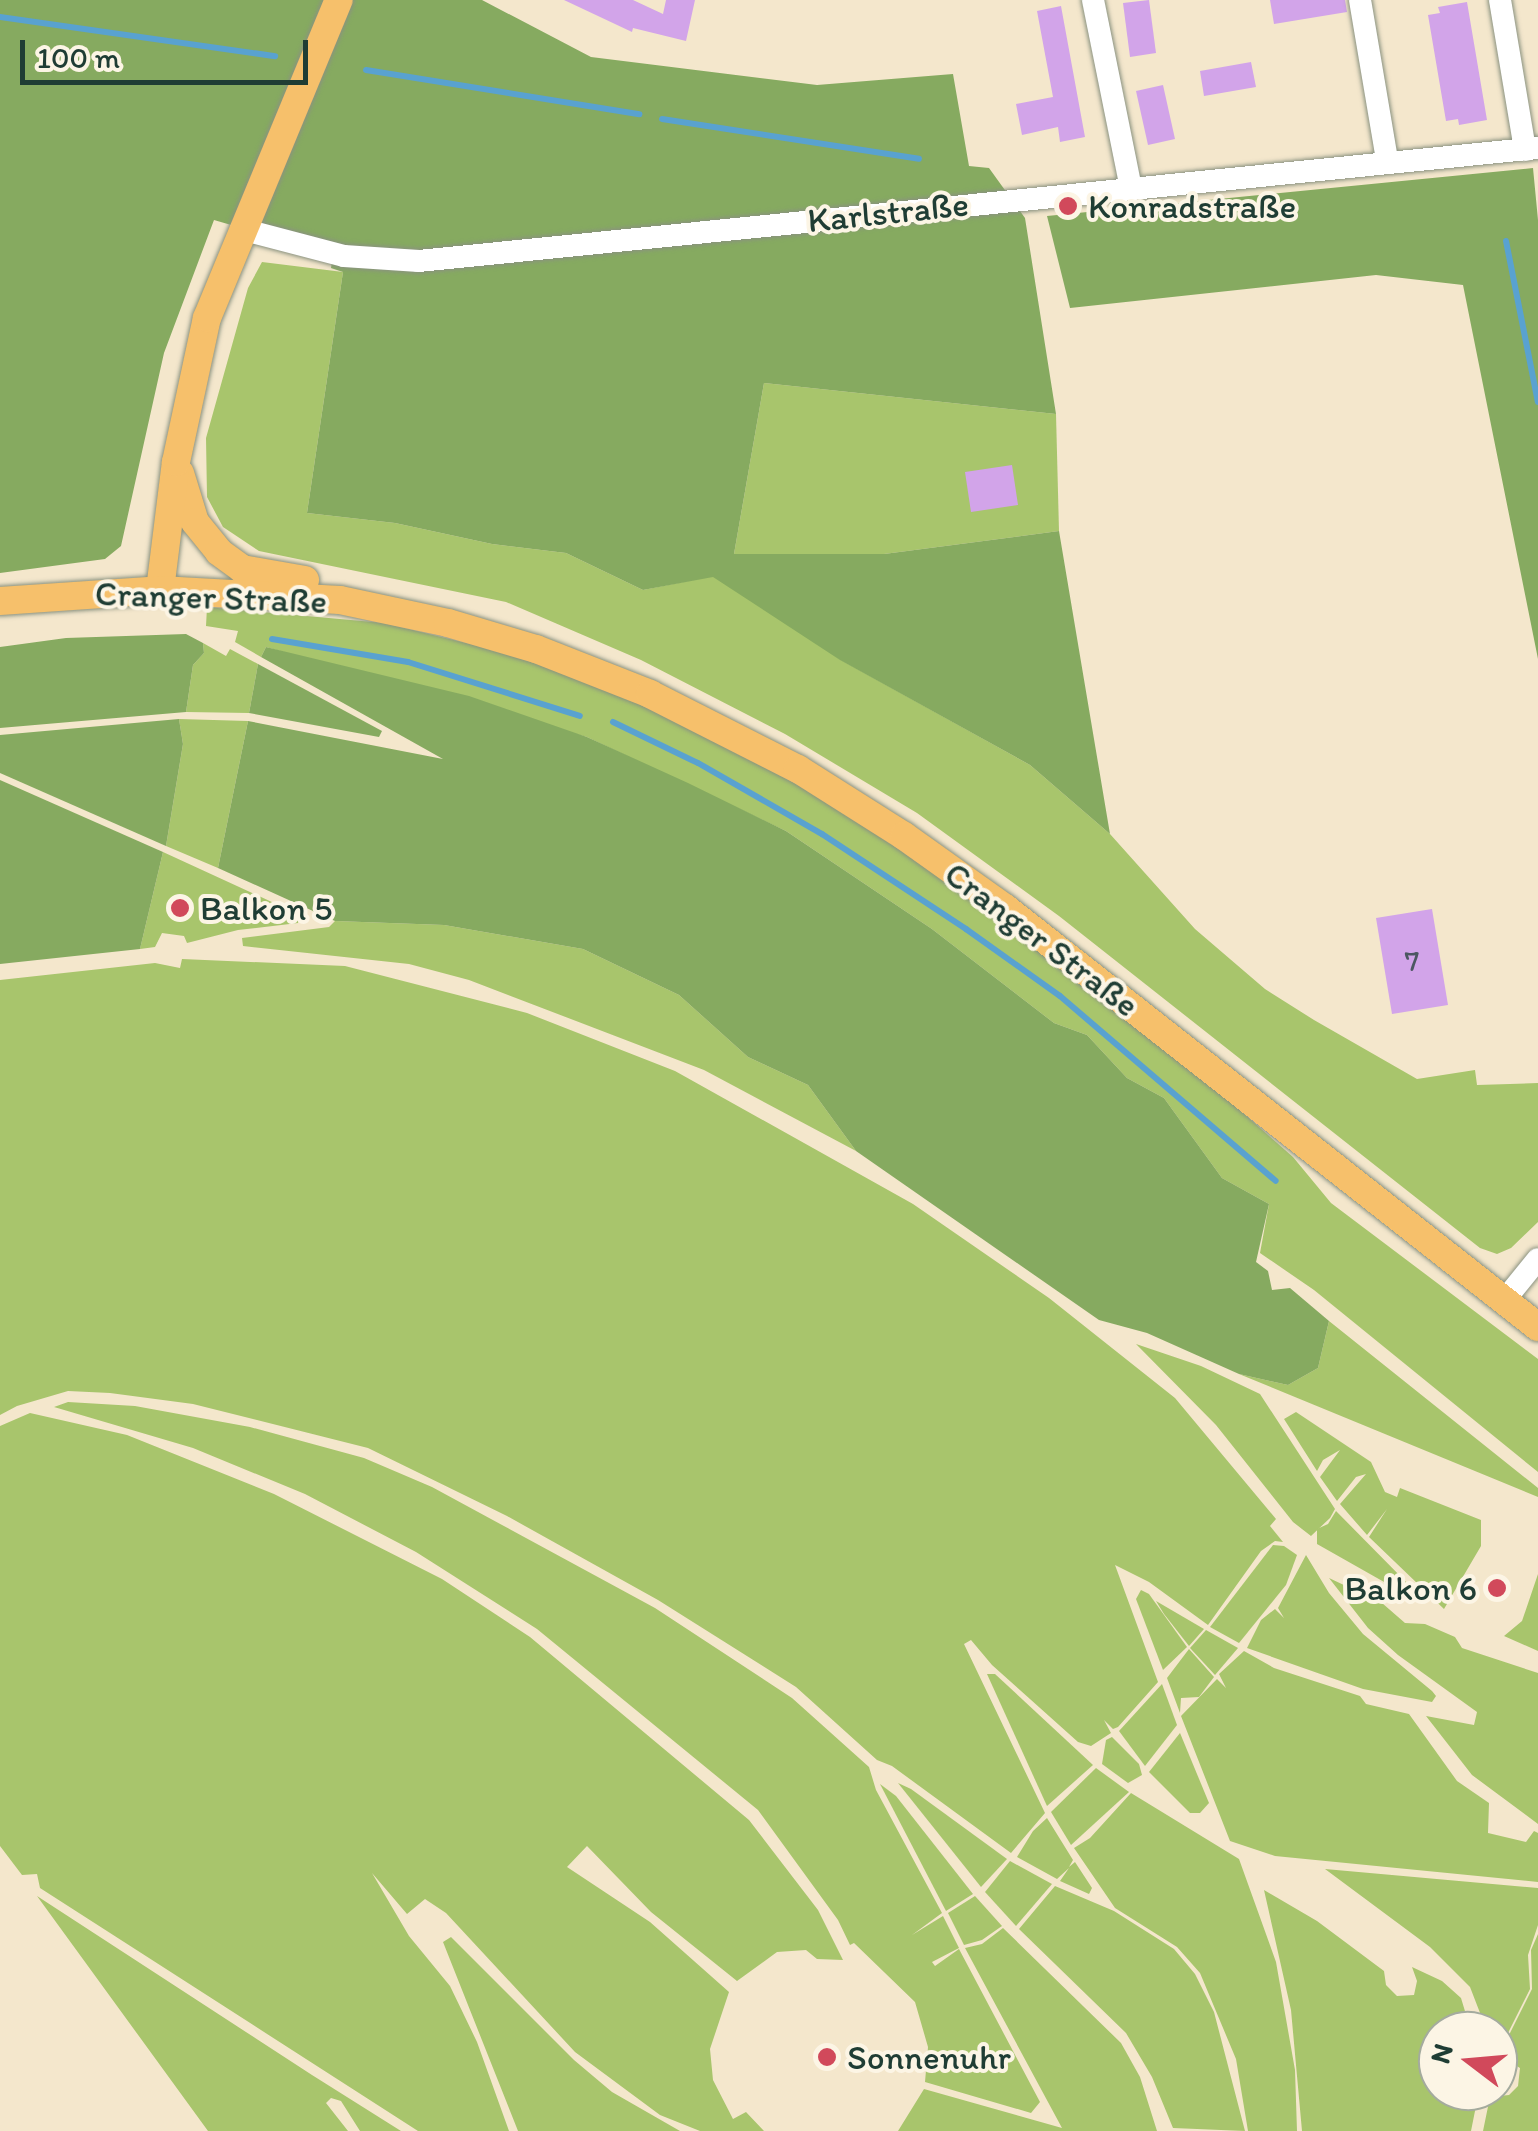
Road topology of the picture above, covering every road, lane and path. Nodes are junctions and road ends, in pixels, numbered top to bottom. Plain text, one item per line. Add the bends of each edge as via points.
1 (340, 0) edge
2 (1092, 0) edge
3 (1360, 0) edge
4 (1500, 0) edge
5 (1532, 149) edge
6 (1387, 160) junction
7 (1130, 188) junction
8 (241, 229) junction
9 (176, 462) junction
10 (160, 590) junction
11 (0, 601) edge
12 (536, 649) junction
13 (1538, 1258) edge
14 (1503, 1302) junction
15 (1538, 1327) edge

1 - 8 main road
2 - 7 street
3 - 6 street
4 - 5 street
5 - 6 street, Karlstraße
6 - 7 street, Karlstraße
7 - 8 street, Karlstraße via 419,262 344,256
8 - 9 main road via 207,318
9 - 10 main road
9 - 12 main road, Cranger Straße via 203,536 242,568 501,623
10 - 11 main road, Cranger Straße
10 - 12 main road, Cranger Straße via 340,600
12 - 14 main road, Cranger Straße via 726,730 904,836 1095,975
13 - 14 street
14 - 15 main road, Cranger Straße

